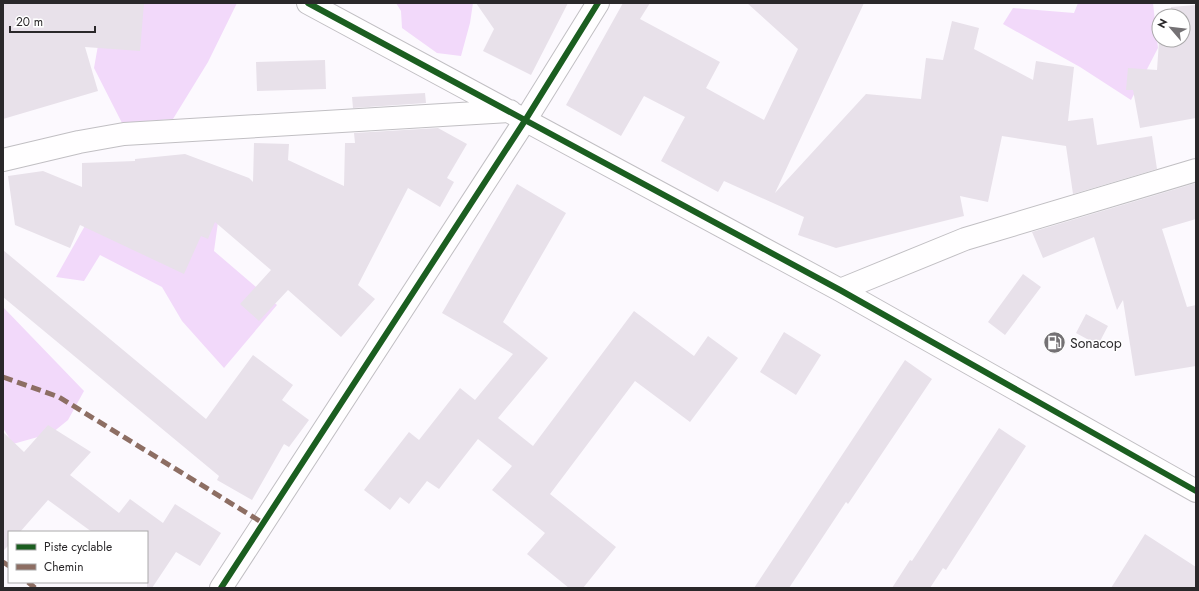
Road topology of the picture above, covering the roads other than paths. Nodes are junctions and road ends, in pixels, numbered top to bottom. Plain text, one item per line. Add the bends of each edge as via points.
1 (308, 3) edge
2 (598, 3) edge
3 (518, 115) junction
4 (3, 160) edge
5 (1196, 170) edge
6 (840, 290) junction
7 (1196, 490) edge
8 (221, 588) edge

1 - 3 street
2 - 3 street
3 - 4 street via 124,134
3 - 6 street
3 - 8 street
5 - 6 street via 965,239
6 - 7 street

